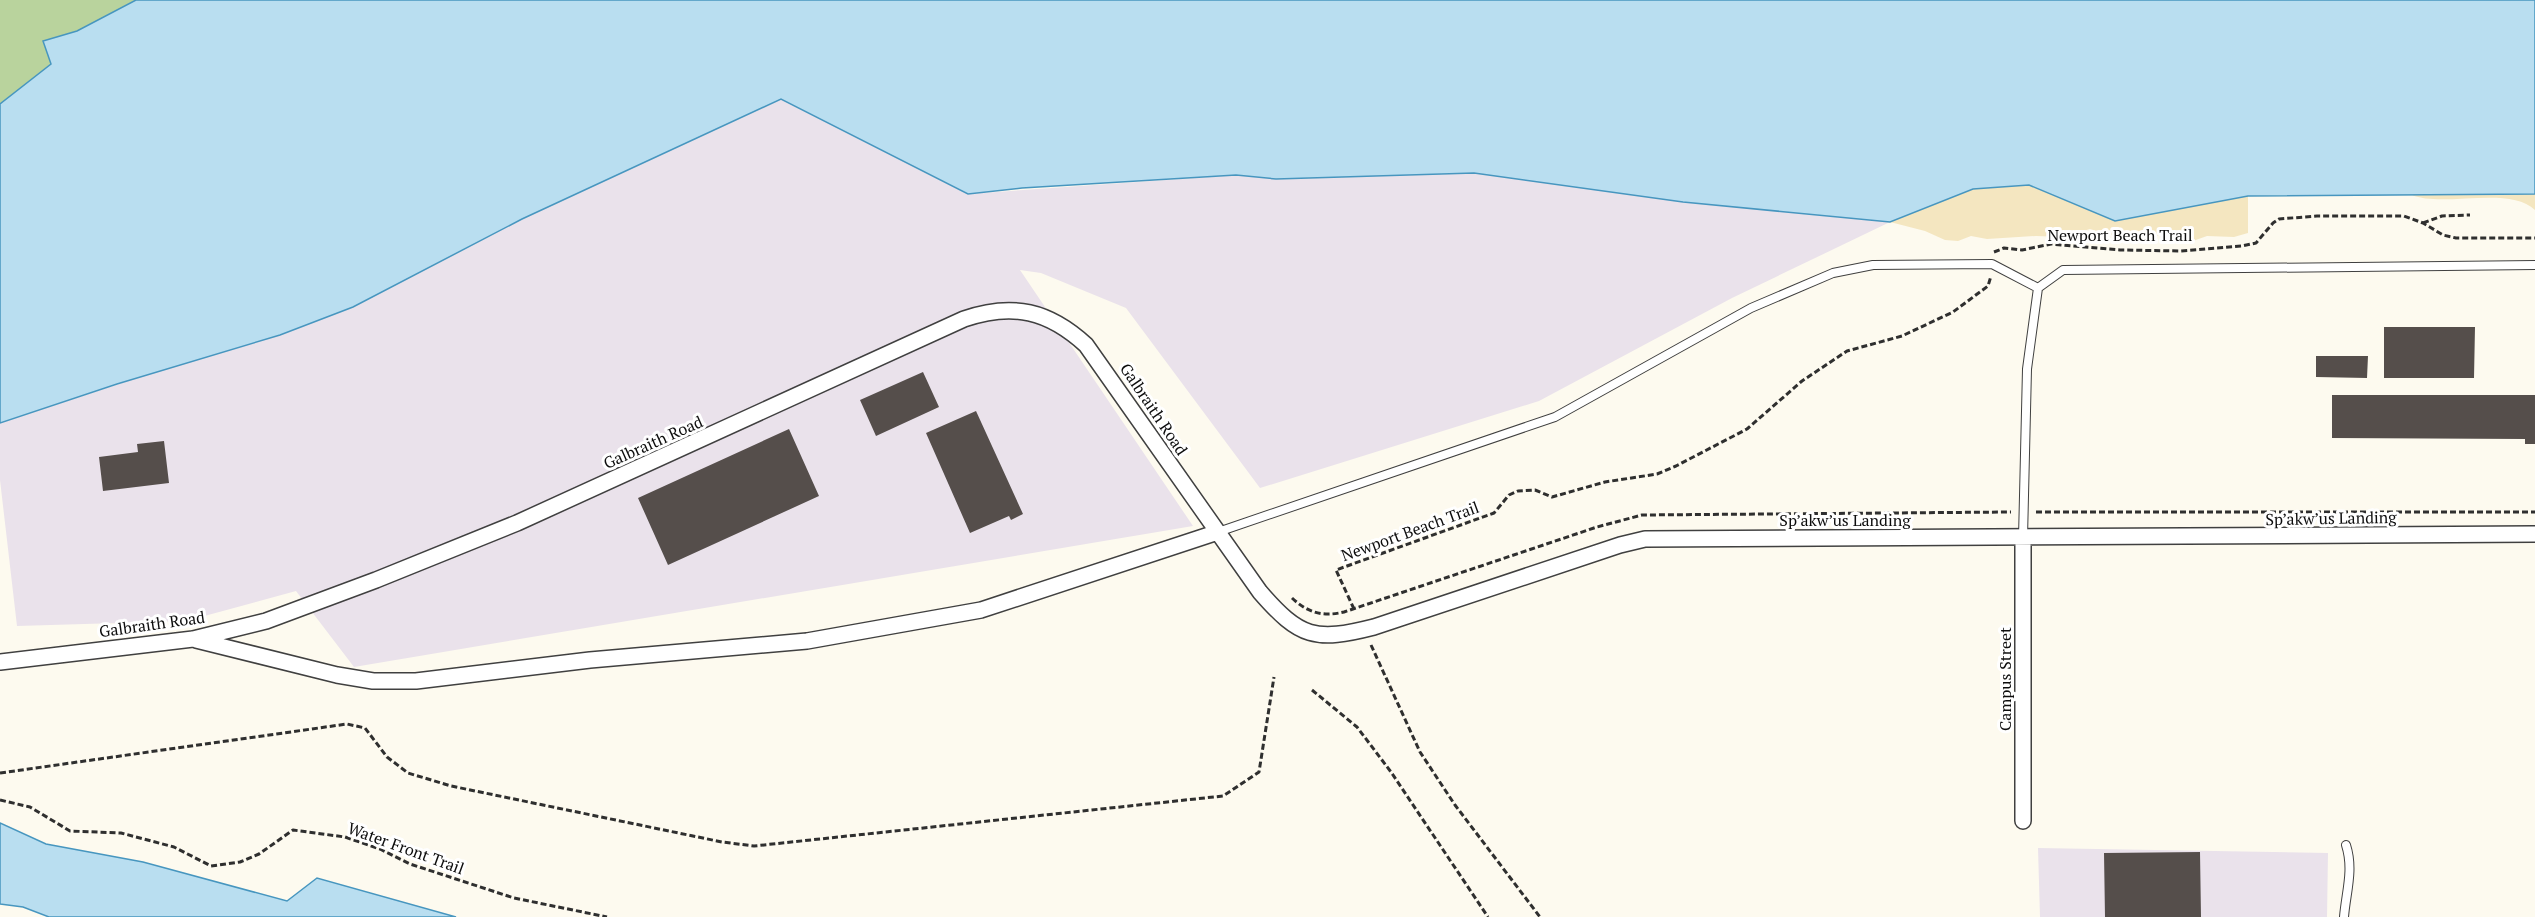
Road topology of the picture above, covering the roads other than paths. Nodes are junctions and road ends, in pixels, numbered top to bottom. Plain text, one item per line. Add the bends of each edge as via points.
1 (2535, 265) edge
2 (2038, 288) junction
3 (1218, 532) junction
4 (2535, 534) edge
5 (2023, 538) junction
6 (193, 639) junction
7 (0, 662) edge
8 (2023, 821) dead end
9 (2346, 845) dead end
10 (2344, 917) edge

1 - 2 lane via 2063,270
2 - 3 lane via 1992,264 1872,265 1833,273 1751,308 1555,417
2 - 5 lane via 2027,369
3 - 5 street, Sp’akw’us Landing via 1260,592 1288,622 1308,633 1329,636 1398,620 1646,539
3 - 6 street via 981,610 807,641 590,660 416,681 373,681
3 - 6 street, Galbraith Road via 1086,345 1069,329 1038,315 1018,310 992,311 964,319 466,544 266,621
4 - 5 street, Sp’akw’us Landing
5 - 8 street, Campus Street
6 - 7 street, Galbraith Road
9 - 10 lane via 2350,876

